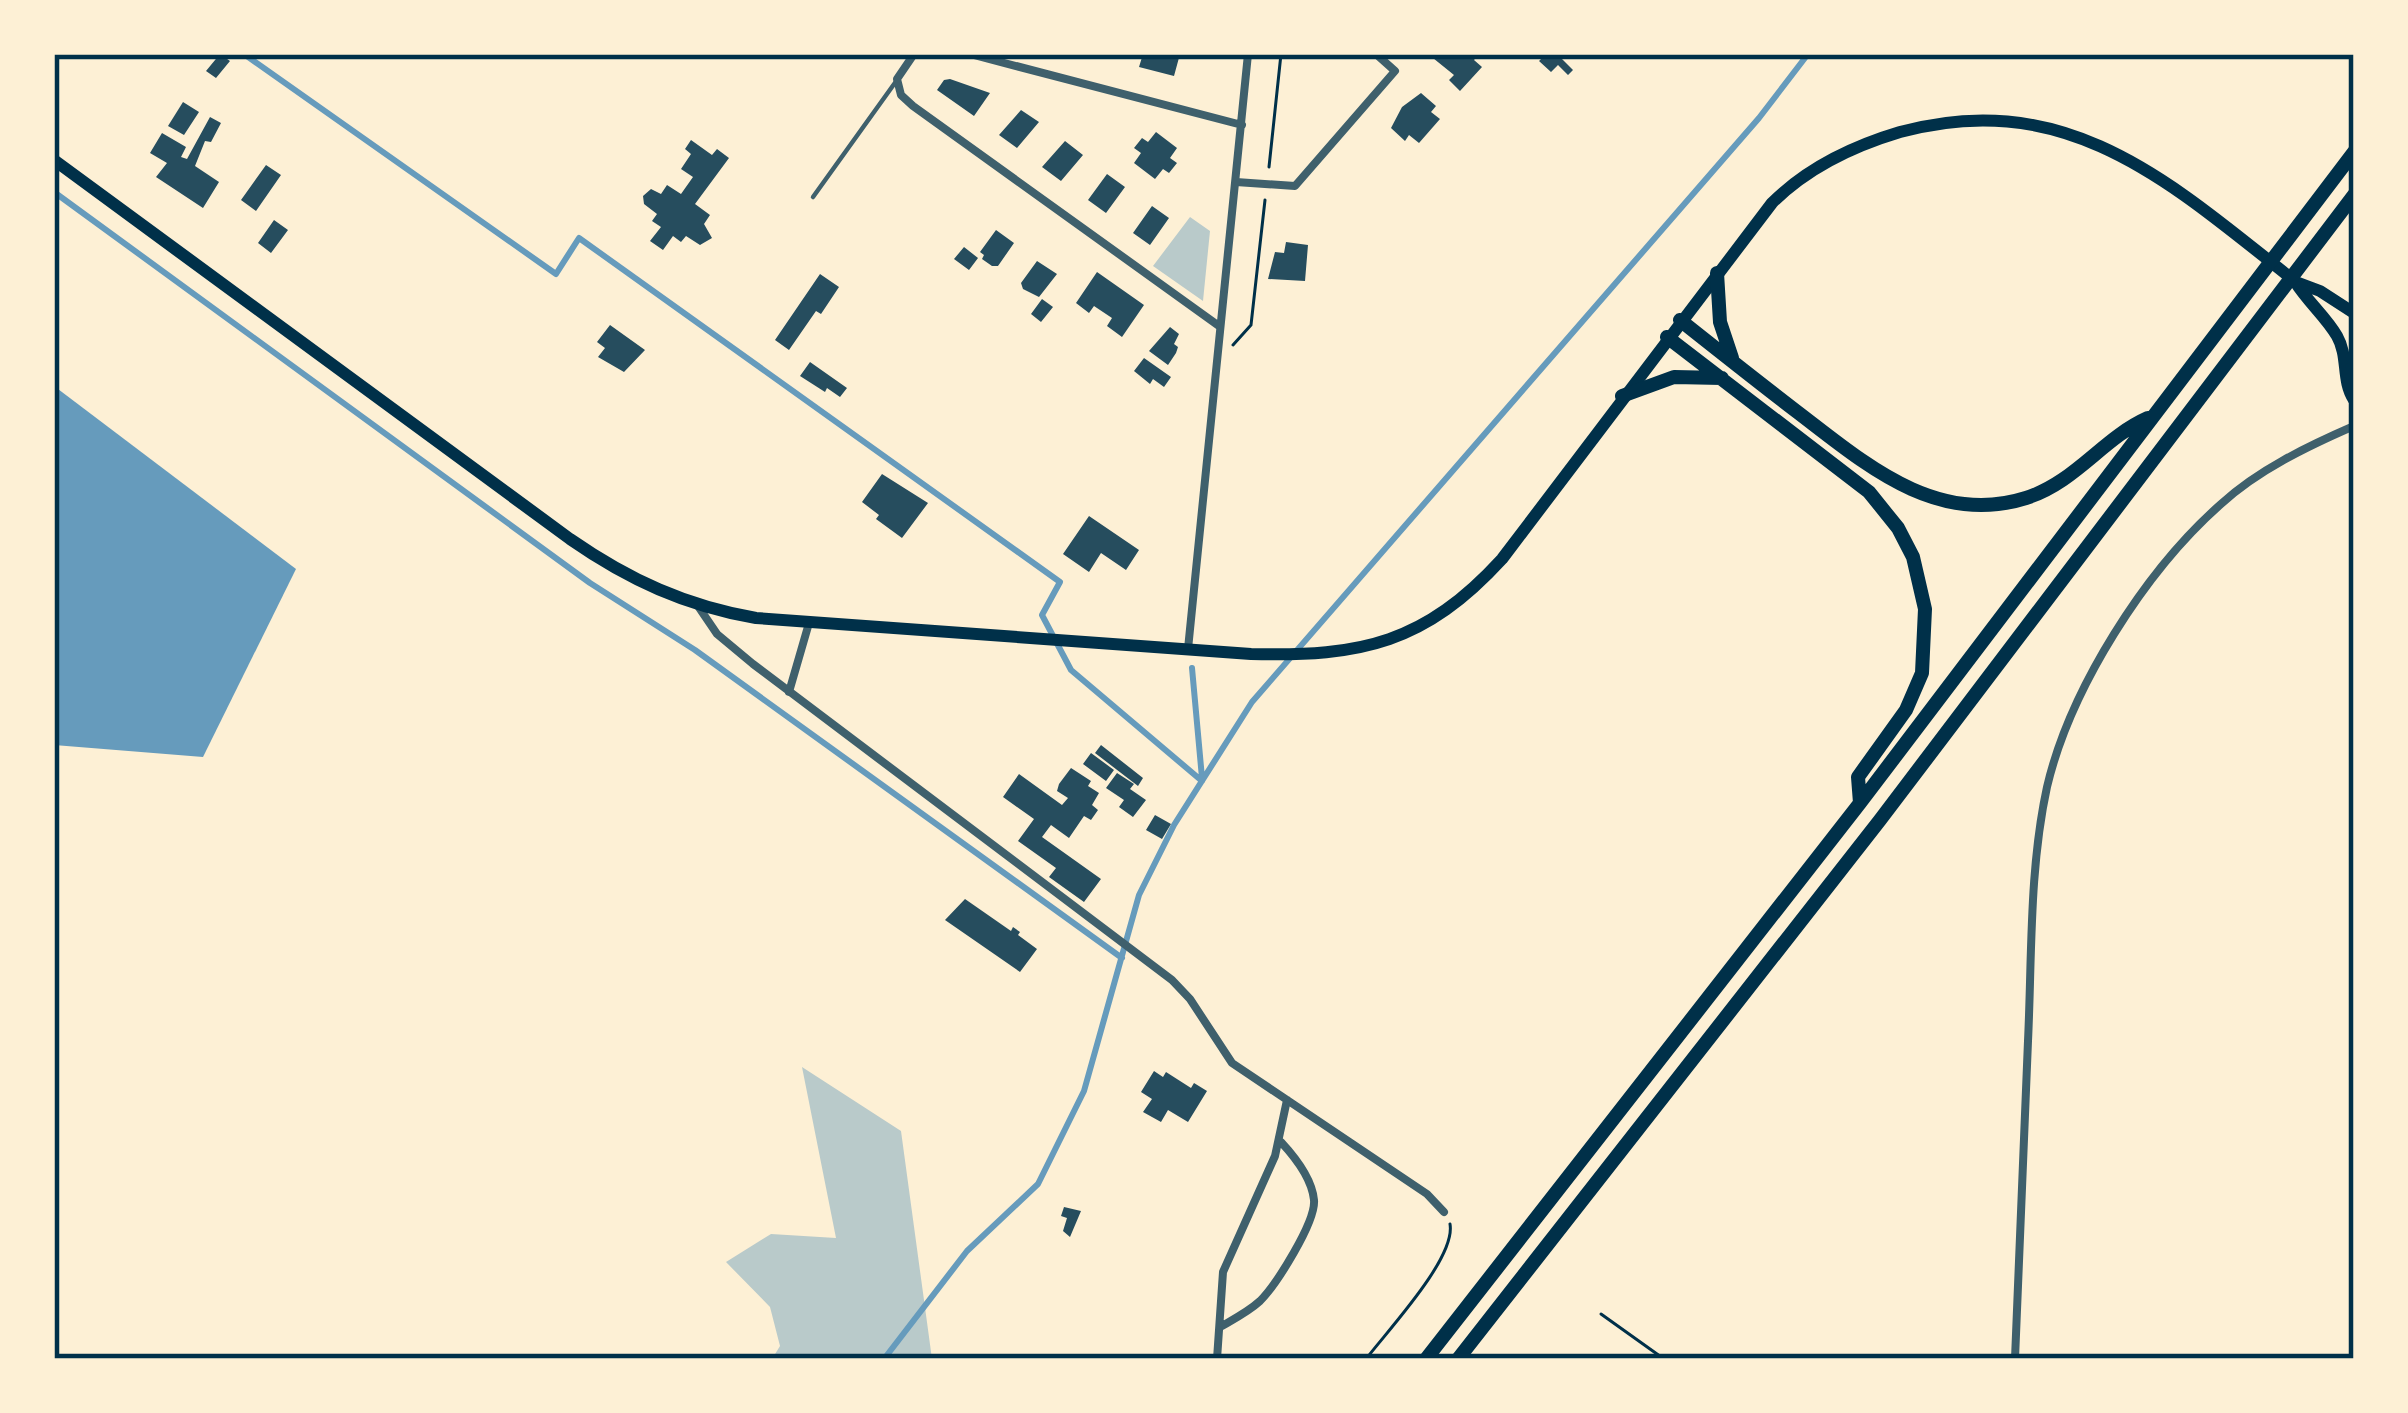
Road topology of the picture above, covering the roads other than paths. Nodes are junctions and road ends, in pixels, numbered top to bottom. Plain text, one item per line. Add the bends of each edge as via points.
1 (914, 54) edge
2 (970, 54) edge
3 (1248, 54) edge
4 (1376, 54) edge
5 (897, 80) junction
6 (1242, 125) junction
7 (2354, 152) edge
8 (54, 160) edge
9 (1236, 182) junction
10 (2354, 195) edge
11 (813, 197) dead end
12 (1717, 273) junction
13 (2296, 282) junction
14 (2354, 313) edge
15 (1680, 320) junction
16 (1220, 326) junction
17 (1667, 337) junction
18 (2354, 342) edge
19 (2345, 359) junction
20 (1734, 363) junction
21 (1721, 378) junction
22 (1622, 396) junction
23 (2354, 400) edge
24 (2152, 416) junction
25 (2354, 426) edge
26 (697, 605) junction
27 (809, 623) junction
28 (1188, 650) junction
29 (788, 692) junction
30 (1860, 803) junction
31 (1287, 1100) junction
32 (1280, 1141) junction
33 (1444, 1212) road end
34 (1220, 1327) junction
35 (1217, 1359) edge
36 (1426, 1359) edge
37 (1459, 1359) edge
38 (2015, 1359) edge

1 - 5 street
2 - 6 street
3 - 6 street
4 - 9 street via 1395,71 1295,186
5 - 11 lane
5 - 16 street via 913,106
6 - 9 street
7 - 24 highway
8 - 26 main road via 601,561
9 - 16 street
10 - 37 highway
12 - 13 main road via 1788,188 1828,161 1917,128 1985,120 2057,129 2112,148
12 - 15 main road
12 - 20 highway via 1720,322
13 - 14 main road
13 - 19 main road
15 - 17 main road
15 - 20 highway
16 - 28 street
17 - 21 highway
17 - 22 main road
18 - 19 main road
19 - 23 main road
20 - 24 highway via 1876,471 1960,504 2039,493 2086,465 2119,431
21 - 22 highway via 1674,377
21 - 30 highway via 1868,492 1898,528 1918,572 1922,673 1858,777
22 - 28 main road via 1480,583 1397,638 1323,654
24 - 30 highway
25 - 38 street via 2250,482 2194,532 2093,669 2060,741 2038,837 2032,914
26 - 27 main road
26 - 29 street via 717,634
27 - 28 main road
27 - 29 street
29 - 31 street via 1152,964 1181,988 1232,1063
30 - 36 highway
31 - 32 street
31 - 33 street
32 - 34 street via 1223,1272
32 - 34 street via 1313,1194 1311,1219 1270,1289
34 - 35 street

